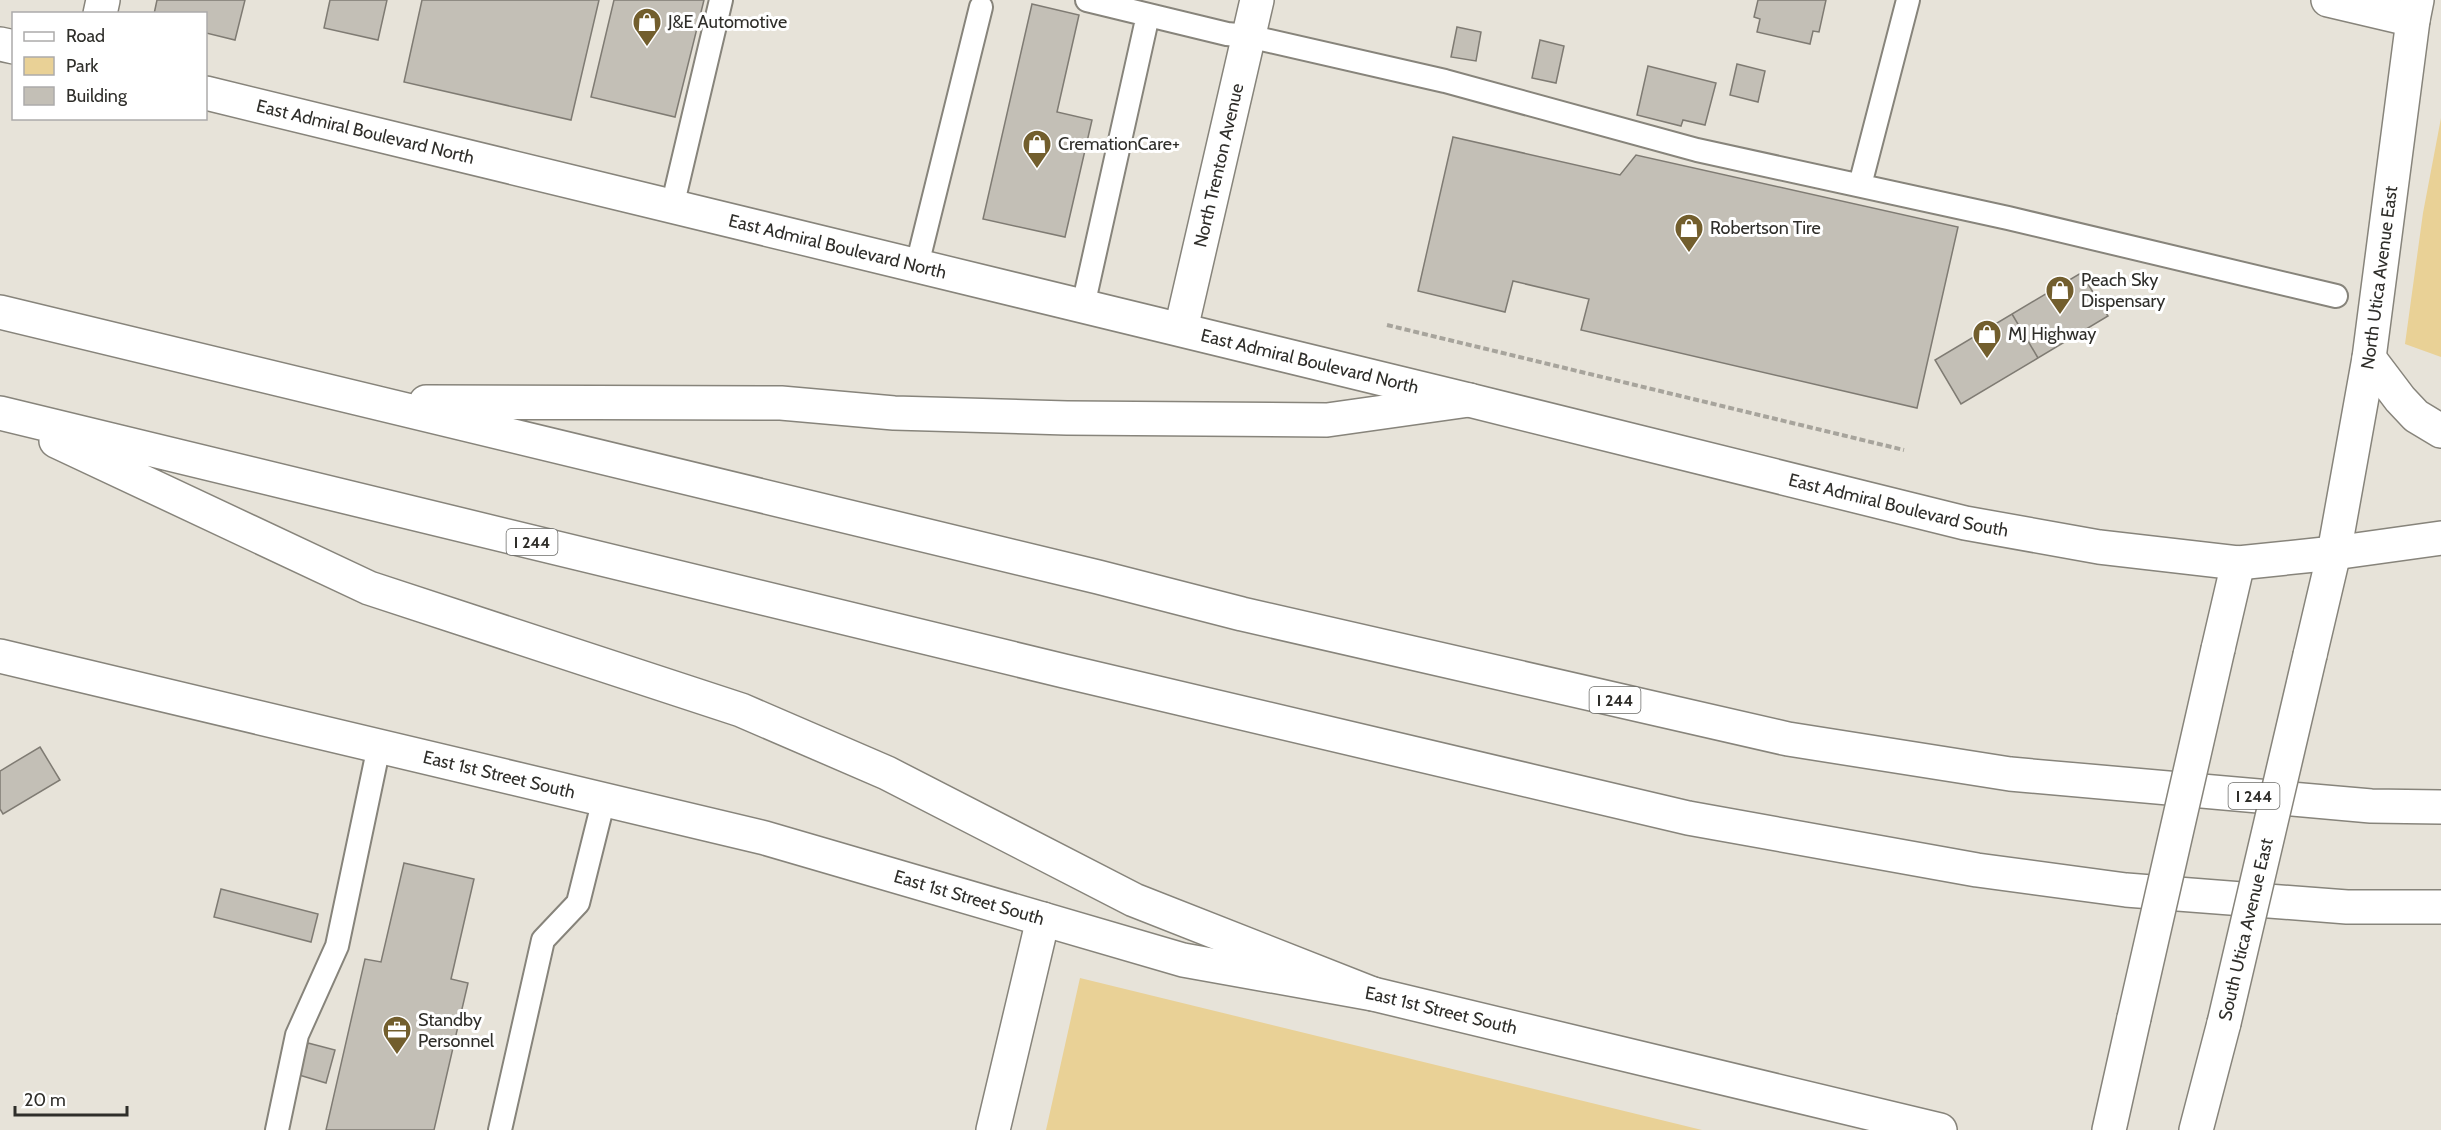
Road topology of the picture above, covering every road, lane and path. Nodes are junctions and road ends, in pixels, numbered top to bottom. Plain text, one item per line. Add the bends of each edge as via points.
1 (720, 0) edge
2 (1087, 0) edge
3 (1257, 0) edge
4 (1908, 0) edge
5 (2328, 0) edge
6 (981, 7) dead end
7 (2415, 10) edge
8 (1148, 15) junction
9 (1248, 36) junction
10 (207, 93) edge
11 (1860, 185) junction
12 (672, 207) junction
13 (917, 265) junction
14 (2336, 296) dead end
15 (1083, 306) junction
16 (0, 312) edge
17 (1387, 325) dead end
18 (1180, 329) junction
19 (2369, 358) junction
20 (1469, 400) junction
21 (369, 402) junction
22 (0, 414) edge
23 (2441, 431) edge
24 (1904, 450) dead end
25 (2441, 538) edge
26 (2334, 553) junction
27 (2238, 563) junction
28 (0, 656) edge
29 (379, 746) junction
30 (604, 799) junction
31 (2441, 807) edge
32 (2441, 907) edge
33 (1043, 919) junction
34 (1373, 994) junction
35 (1884, 1123) edge
36 (278, 1130) edge
37 (500, 1130) edge
38 (993, 1130) edge
39 (1940, 1130) edge
40 (2109, 1130) edge
41 (2196, 1130) edge

1 - 12 lane
2 - 8 lane
3 - 9 main road, North Trenton Avenue
4 - 11 lane
5 - 7 main road
6 - 13 lane
7 - 19 main road, North Utica Avenue East
8 - 9 lane
8 - 15 lane
9 - 11 lane via 1444,81 1697,150
9 - 18 main road, North Trenton Avenue
10 - 12 main road, East Admiral Boulevard North
11 - 14 lane
12 - 13 main road, East Admiral Boulevard North
13 - 15 main road, East Admiral Boulevard North
15 - 18 main road, East Admiral Boulevard North
16 - 21 main road, I 244
17 - 24 path
18 - 20 main road, East Admiral Boulevard North
19 - 23 main road via 2416,416
19 - 26 main road, North Utica Avenue East
20 - 21 main road via 1327,420 894,413 781,403
20 - 27 main road, East Admiral Boulevard South via 1965,523 2099,547
21 - 31 main road, I 244 via 1242,614 1788,739 2010,774 2371,806
22 - 32 main road, I 244 via 1688,818 1977,870 2126,891 2346,907
22 - 34 main road via 369,588 741,710 887,773 1134,900
25 - 26 main road, East Admiral Boulevard South
26 - 27 main road, East Admiral Boulevard South
26 - 41 main road, South Utica Avenue East, bridge
27 - 40 main road, bridge
28 - 29 main road, East 1st Street South
29 - 30 main road, East 1st Street South
29 - 36 lane via 337,946 297,1035
30 - 33 main road, East 1st Street South via 776,841
30 - 37 lane via 578,903 543,940
33 - 34 main road, East 1st Street South via 1183,960
33 - 38 main road
34 - 35 main road, East 1st Street South
35 - 39 main road, East 1st Street South

